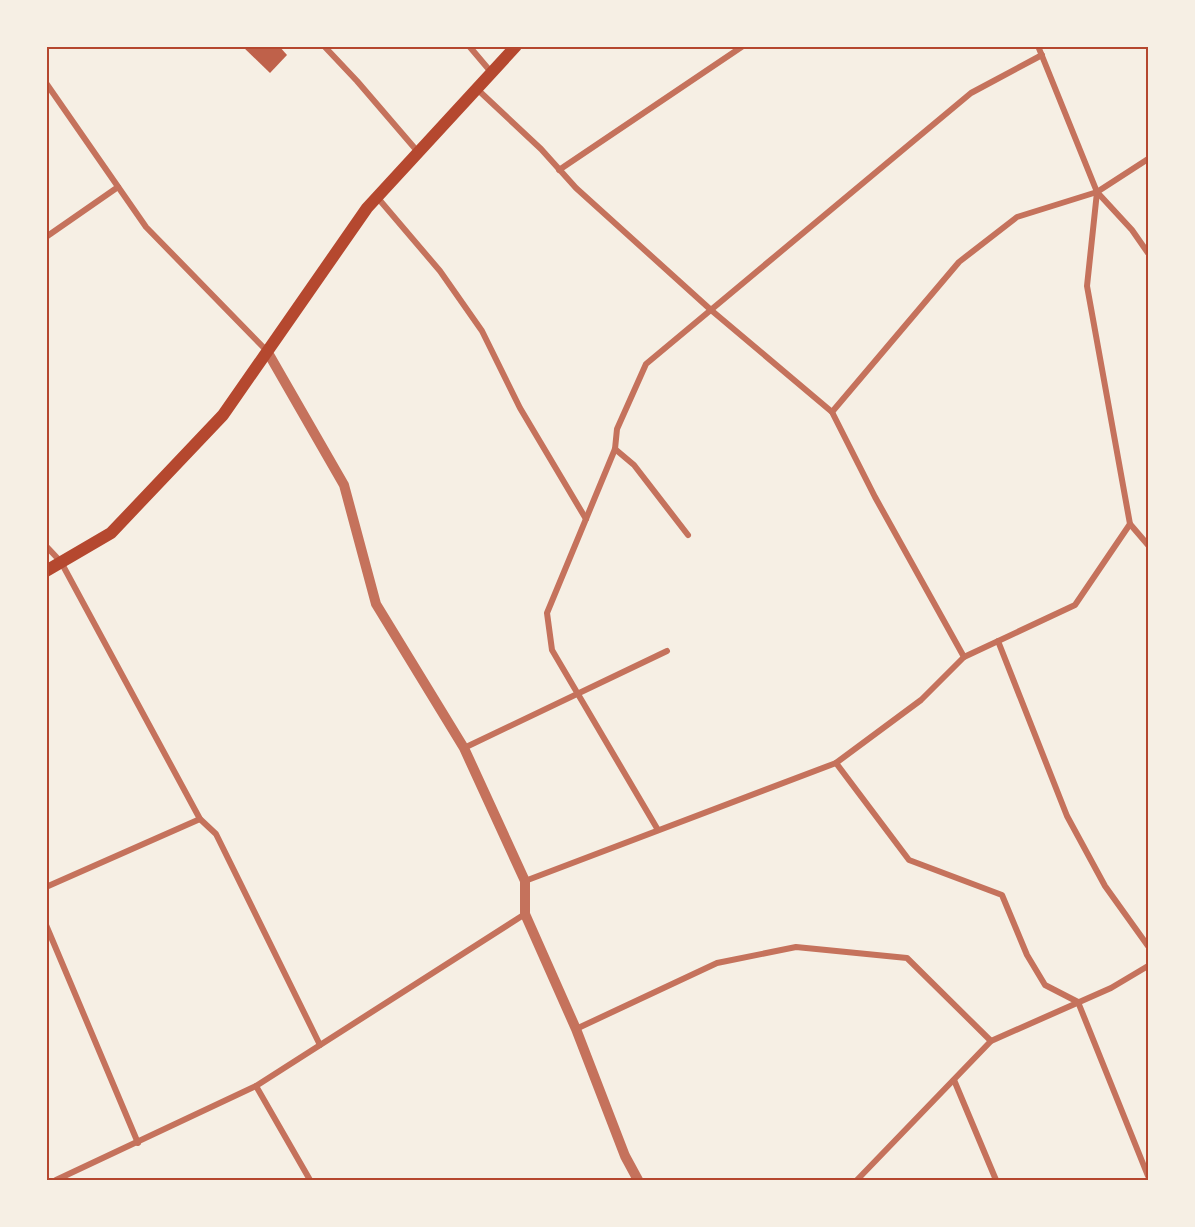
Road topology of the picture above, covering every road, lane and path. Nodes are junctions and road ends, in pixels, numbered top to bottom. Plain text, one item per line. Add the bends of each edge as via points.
1 (324, 46) edge
2 (469, 46) edge
3 (516, 46) edge
4 (744, 46) edge
5 (1038, 46) edge
6 (1042, 55) junction
7 (492, 73) junction
8 (46, 83) edge
9 (477, 89) junction
10 (418, 152) junction
11 (1149, 159) edge
12 (559, 170) junction
13 (118, 187) junction
14 (1097, 192) junction
15 (377, 197) junction
16 (46, 237) edge
17 (1149, 253) edge
18 (711, 310) junction
19 (267, 351) junction
20 (832, 412) junction
21 (615, 449) junction
22 (586, 519) junction
23 (1130, 524) junction
24 (688, 535) dead end
25 (1149, 545) edge
26 (46, 546) edge
27 (61, 562) junction
28 (46, 571) edge
29 (998, 641) junction
30 (668, 651) dead end
31 (964, 657) junction
32 (578, 694) junction
33 (464, 748) junction
34 (836, 763) junction
35 (200, 819) junction
36 (658, 830) junction
37 (525, 880) junction
38 (46, 888) edge
39 (525, 914) junction
40 (46, 925) edge
41 (1149, 946) edge
42 (1149, 966) edge
43 (1078, 1002) junction
44 (576, 1029) junction
45 (991, 1041) junction
46 (320, 1045) junction
47 (954, 1080) junction
48 (256, 1086) junction
49 (138, 1143) junction
50 (1149, 1176) edge
51 (56, 1180) edge
52 (310, 1180) edge
53 (638, 1180) edge
54 (858, 1180) edge
55 (996, 1180) edge

1 - 10 street
2 - 7 street
3 - 7 main road
4 - 12 street
5 - 6 street
6 - 14 street
6 - 18 street via 971,93
7 - 9 main road
8 - 13 street
9 - 10 main road
9 - 12 street
10 - 15 main road
11 - 14 street
12 - 18 street
13 - 16 street
13 - 19 street via 146,227
14 - 17 street
14 - 20 street via 1017,217 959,262
14 - 23 street via 1087,286
15 - 19 main road
15 - 22 street via 440,270 482,331 520,408
18 - 20 street
18 - 21 street via 646,364 617,429
19 - 27 main road via 223,415 111,533
19 - 33 street via 344,485 376,604
20 - 31 street
21 - 22 street
21 - 24 street via 634,465
22 - 32 street via 547,613 552,650
23 - 25 street
23 - 29 street via 1075,605
26 - 27 street
27 - 28 main road
27 - 35 street
29 - 31 street
29 - 41 street via 1067,816 1105,886
30 - 32 street
31 - 34 street via 921,700
32 - 33 street
32 - 36 street
33 - 37 street
34 - 36 street
34 - 43 street via 909,860 1002,895 1027,955 1045,985
35 - 38 street
35 - 46 street via 216,834
36 - 37 street
37 - 39 street
39 - 44 street
39 - 46 street
40 - 49 street
42 - 43 street
43 - 45 street
43 - 50 street
44 - 45 street via 717,963 796,947 907,958
44 - 53 street
45 - 47 street
46 - 48 street
47 - 54 street
47 - 55 street
48 - 49 street
48 - 52 street
49 - 51 street

